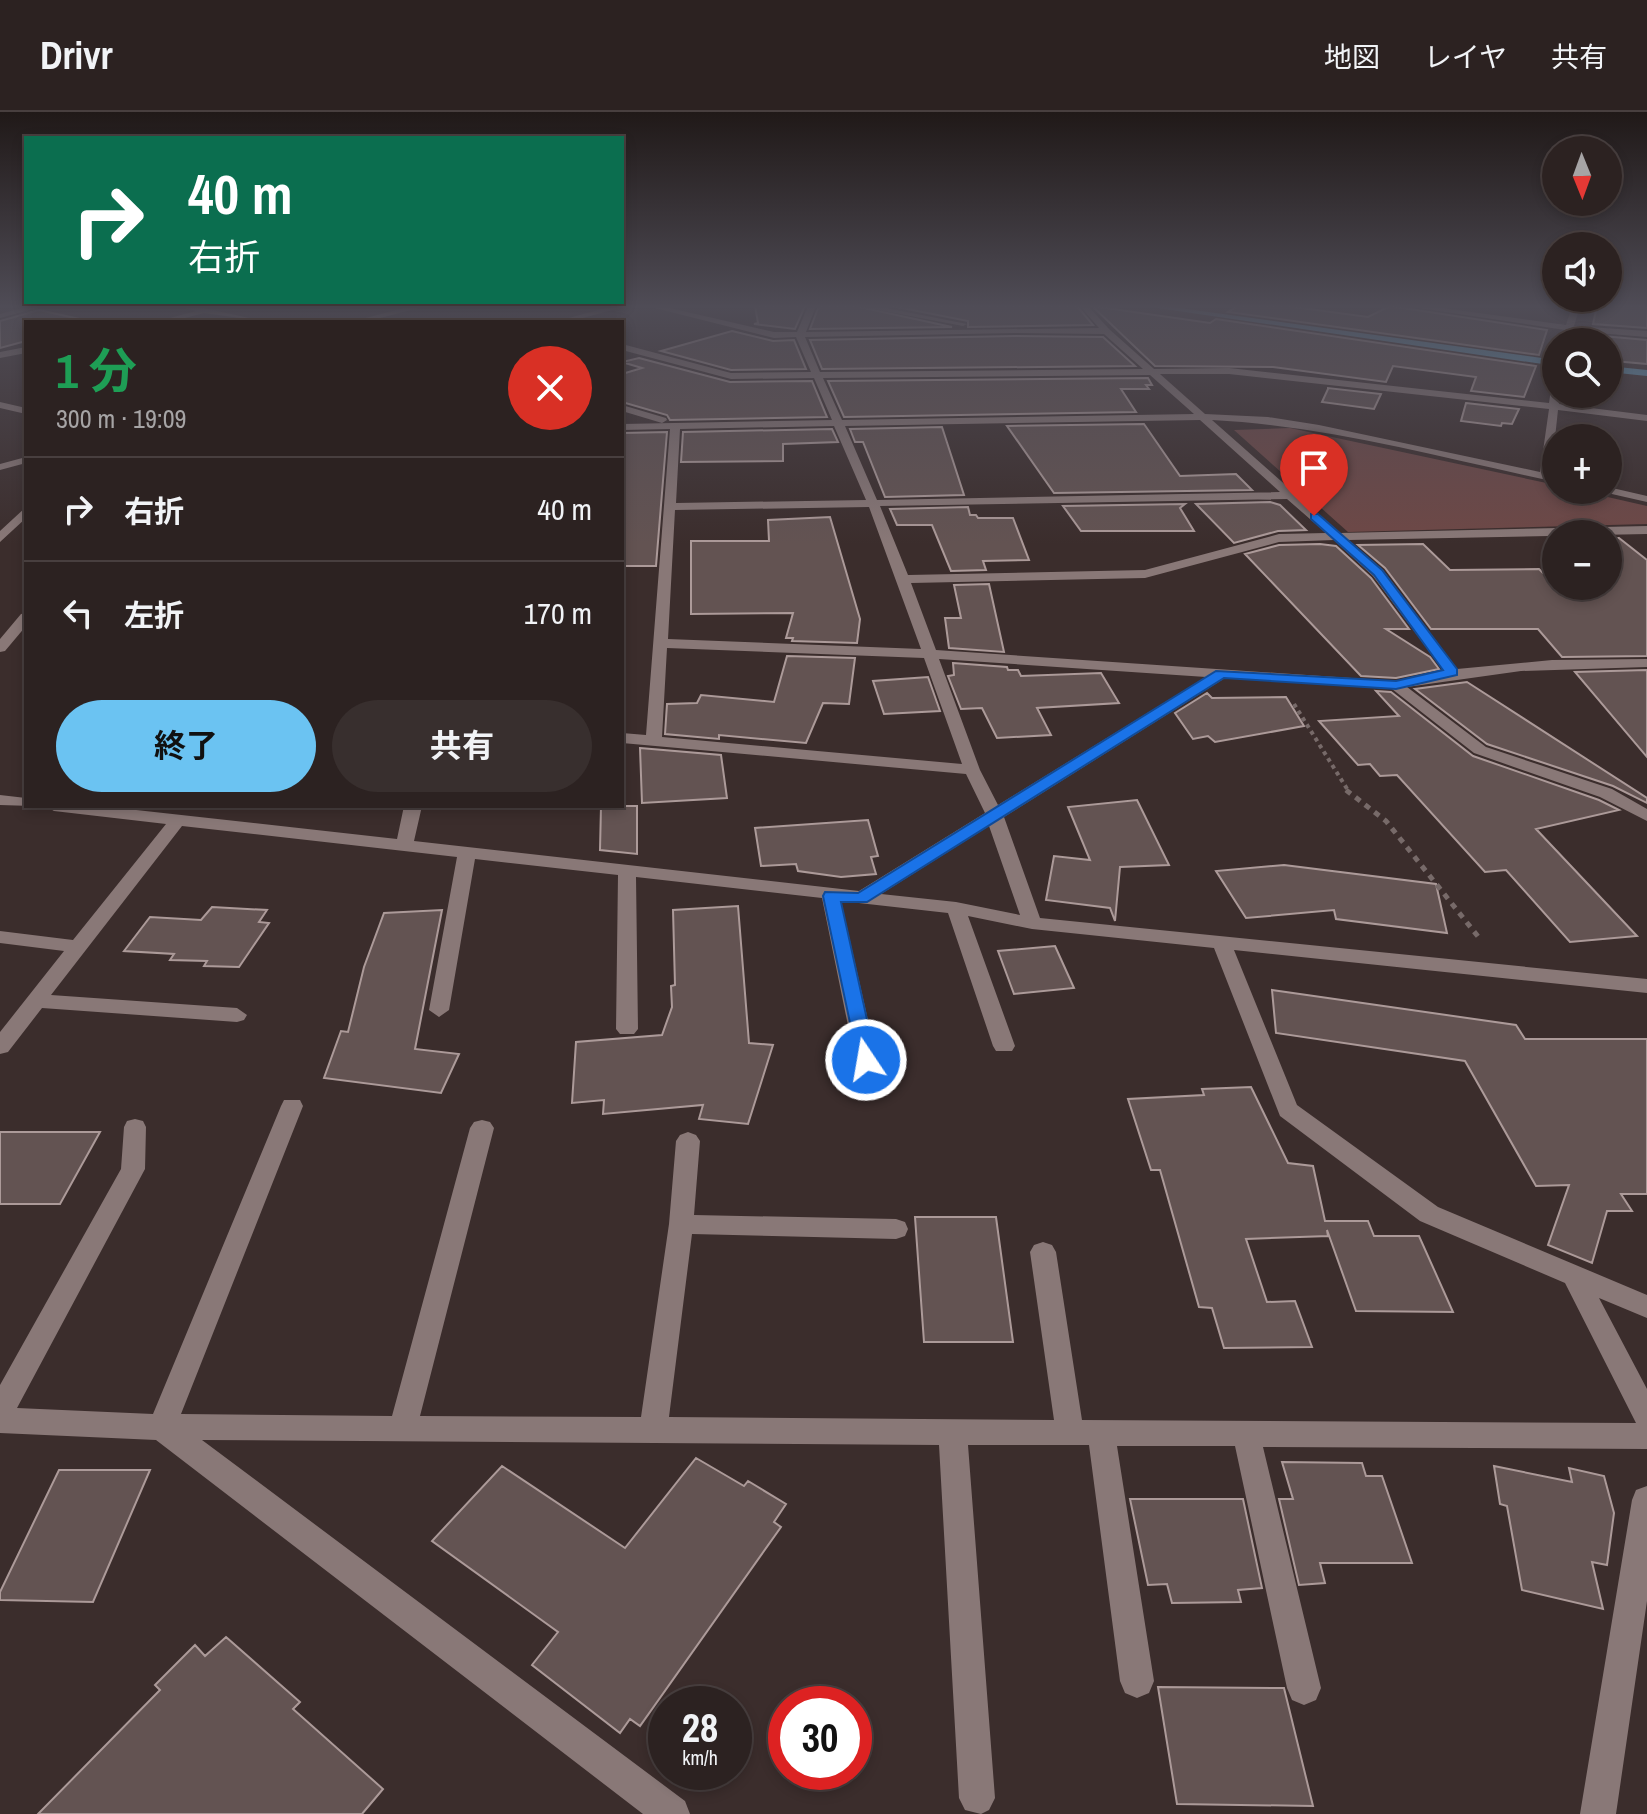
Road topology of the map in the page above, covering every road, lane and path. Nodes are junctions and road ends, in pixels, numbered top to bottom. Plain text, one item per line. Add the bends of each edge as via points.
1 (821, 385) edge
2 (1170, 385) edge
3 (1375, 385) edge
4 (24, 399) edge
5 (0, 405) edge
6 (1542, 406) edge
7 (1562, 408) edge
8 (624, 409) edge
9 (24, 411) edge
10 (1206, 417) junction
11 (1647, 418) edge
12 (838, 423) junction
13 (678, 426) junction
14 (624, 427) edge
15 (24, 461) edge
16 (0, 467) edge
17 (1542, 476) edge
18 (1622, 493) edge
19 (1291, 495) junction
20 (1647, 499) edge
21 (873, 503) junction
22 (670, 507) junction
23 (24, 513) edge
24 (1647, 530) edge
25 (0, 538) edge
26 (1338, 538) junction
27 (901, 579) junction
28 (24, 619) edge
29 (661, 643) junction
30 (0, 648) edge
31 (929, 654) junction
32 (1647, 663) edge
33 (1452, 672) junction
34 (1221, 674) junction
35 (1396, 685) junction
36 (1290, 696) dead end
37 (624, 738) edge
38 (654, 741) junction
39 (972, 770) junction
40 (0, 800) edge
41 (24, 803) edge
42 (70, 808) edge
43 (235, 808) edge
44 (413, 808) edge
45 (994, 814) junction
46 (1647, 816) edge
47 (177, 821) junction
48 (228, 826) junction
49 (404, 846) junction
50 (467, 854) junction
51 (627, 872) junction
52 (831, 896) junction
53 (861, 898) junction
54 (956, 908) junction
55 (1032, 923) junction
56 (0, 937) edge
57 (1222, 944) junction
58 (78, 947) junction
59 (1507, 973) junction
60 (1647, 986) edge
61 (36, 1001) junction
62 (439, 1010) dead end
63 (237, 1015) dead end
64 (627, 1029) dead end
65 (1004, 1046) dead end
66 (0, 1047) edge
67 (866, 1060) dead end
68 (292, 1106) dead end
69 (135, 1127) dead end
70 (482, 1128) dead end
71 (688, 1141) dead end
72 (681, 1224) junction
73 (896, 1229) dead end
74 (1043, 1252) dead end
75 (1574, 1276) junction
76 (1647, 1307) edge
77 (0, 1412) edge
78 (1647, 1417) edge
79 (0, 1420) edge
80 (162, 1427) junction
81 (403, 1428) junction
82 (653, 1430) junction
83 (953, 1431) junction
84 (1070, 1432) junction
85 (1101, 1432) junction
86 (1246, 1433) junction
87 (1647, 1436) edge
88 (1647, 1500) edge
89 (1137, 1681) dead end
90 (1304, 1688) dead end
91 (977, 1798) dead end
92 (672, 1814) edge
93 (1598, 1814) edge

1 - 12 street
2 - 10 street
3 - 6 street
4 - 5 street
5 - 9 street
7 - 11 street
8 - 13 street
10 - 12 street
10 - 17 street via 1319,428
10 - 19 street
12 - 13 street
12 - 21 street
13 - 14 street
13 - 22 street
15 - 16 street
18 - 20 street
19 - 21 street
19 - 26 street
21 - 22 street
21 - 27 street
22 - 29 street
23 - 25 street
24 - 26 street
26 - 27 street via 1279,538 1145,574
26 - 33 street via 1378,573
27 - 31 street
28 - 30 street
29 - 31 street
29 - 38 street
31 - 34 street
31 - 39 street
32 - 33 street via 1553,663
33 - 35 street
34 - 35 street
34 - 45 street
35 - 46 street via 1480,750 1606,793
36 - 59 path via 1345,789 1386,821
37 - 38 street
38 - 39 street
39 - 45 street
40 - 41 street
42 - 47 street
43 - 48 street
44 - 49 street
45 - 53 street
45 - 55 street
47 - 48 street
47 - 58 street
48 - 49 street
49 - 50 street
50 - 51 street
50 - 62 street
51 - 52 street
51 - 64 street
52 - 53 street
52 - 67 street
53 - 54 street
54 - 55 street
54 - 65 street
55 - 57 street
56 - 58 street
57 - 59 street
57 - 75 street via 1288,1110 1429,1214
58 - 61 street
59 - 60 street
61 - 63 street
61 - 66 street
68 - 80 street
69 - 77 street via 133,1169
70 - 81 street
71 - 72 street
72 - 73 street
72 - 82 street
74 - 84 street
75 - 76 street
75 - 78 street
79 - 80 street
80 - 81 street
80 - 92 street
81 - 82 street
82 - 83 street
83 - 84 street
83 - 91 street
84 - 85 street
85 - 86 street
85 - 89 street
86 - 87 street
86 - 90 street
88 - 93 street

